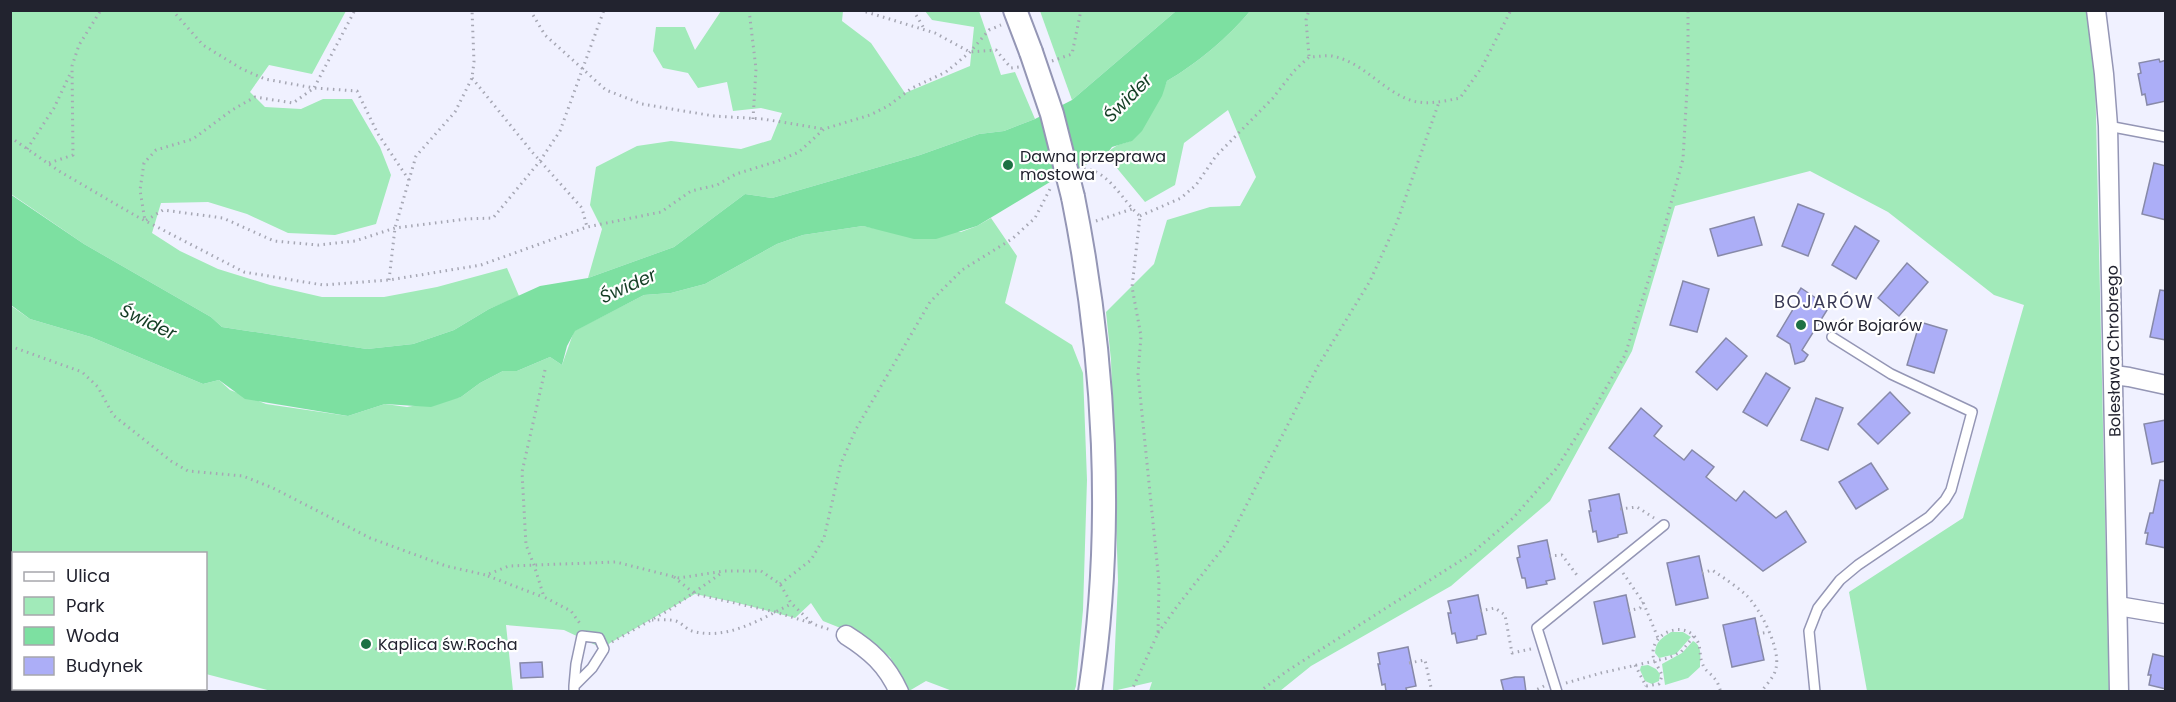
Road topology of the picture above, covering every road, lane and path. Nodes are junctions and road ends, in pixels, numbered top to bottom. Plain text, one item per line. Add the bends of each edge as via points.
1 (101, 10) edge
2 (172, 10) edge
3 (355, 10) edge
4 (472, 10) edge
5 (530, 10) edge
6 (604, 10) edge
7 (748, 10) edge
8 (860, 10) edge
9 (913, 10) edge
10 (1015, 10) edge
11 (1310, 10) edge
12 (1511, 10) edge
13 (1688, 10) edge
14 (2096, 10) edge
15 (925, 30) junction
16 (989, 30) dead end
17 (970, 52) junction
18 (1309, 57) junction
19 (72, 70) junction
20 (584, 70) junction
21 (472, 78) junction
22 (314, 88) junction
23 (1439, 102) junction
24 (753, 119) junction
25 (2108, 126) junction
26 (824, 129) junction
27 (10, 137) edge
28 (2166, 137) edge
29 (27, 148) junction
30 (540, 161) junction
31 (49, 163) junction
32 (409, 180) junction
33 (1140, 216) junction
34 (1035, 218) dead end
35 (145, 221) junction
36 (1087, 224) dead end
37 (587, 227) junction
38 (394, 228) junction
39 (389, 280) junction
40 (1832, 337) dead end
41 (10, 346) edge
42 (545, 370) dead end
43 (2114, 375) junction
44 (2166, 385) edge
45 (1620, 509) dead end
46 (1664, 525) joint
47 (1549, 556) dead end
48 (1616, 564) junction
49 (534, 565) junction
50 (724, 571) junction
51 (1702, 573) dead end
52 (486, 576) junction
53 (673, 576) junction
54 (780, 584) junction
55 (1584, 584) dead end
56 (695, 594) junction
57 (544, 597) junction
58 (1643, 602) junction
59 (791, 603) junction
60 (2118, 606) junction
61 (1480, 611) dead end
62 (1629, 611) dead end
63 (775, 612) junction
64 (2166, 614) edge
65 (652, 620) junction
66 (813, 624) junction
67 (1769, 632) junction
68 (1158, 633) junction
69 (1757, 634) dead end
70 (846, 635) joint
71 (582, 636) junction
72 (1694, 636) junction
73 (1658, 640) junction
74 (370, 646) dead end
75 (604, 648) junction
76 (1533, 648) dead end
77 (385, 653) dead end
78 (1655, 661) junction
79 (1409, 663) dead end
80 (1635, 665) junction
81 (1646, 686) junction
82 (1554, 687) edge
83 (574, 689) edge
84 (899, 692) edge
85 (1090, 692) edge
86 (1131, 692) edge
87 (1259, 692) edge
88 (1432, 692) edge
89 (1532, 692) edge
90 (1643, 692) edge
91 (1721, 692) edge
92 (1761, 692) edge
93 (1815, 692) edge
94 (2119, 692) edge

1 - 19 path via 79,45
2 - 22 path via 203,45 242,69 265,80
3 - 22 path
4 - 21 path
5 - 20 path via 545,35
6 - 20 path
7 - 24 path via 756,69
8 - 15 path
9 - 15 path
10 - 85 street, bridge via 1052,114 1073,197 1092,306 1101,424 1103,558
11 - 18 path via 1306,20
12 - 23 path via 1482,68 1460,98
13 - 87 path via 1689,72 1683,159 1661,240 1625,356 1556,469 1514,518 1471,554
14 - 25 street, Bolesława Chrobrego
15 - 17 path
16 - 17 path
17 - 26 path via 946,72 912,88 888,106
18 - 23 path via 1332,56 1354,64 1414,101
18 - 33 path via 1216,156 1196,185 1181,198
19 - 29 path via 54,108
19 - 31 path via 73,155
20 - 24 path via 606,90 642,104
20 - 30 path via 560,131
21 - 30 path
21 - 32 path via 455,112 416,156
22 - 32 path via 357,91 378,134
22 - 35 path via 293,103 255,97 193,139 156,150 144,163 140,190
23 - 68 path via 1397,222 1370,281 1318,366 1227,543
24 - 26 path
25 - 28 lane
25 - 43 street, Bolesława Chrobrego
26 - 37 path via 799,152 692,191 661,212
27 - 29 path
29 - 31 path
30 - 37 path via 582,208
30 - 38 path via 493,218
31 - 35 path
32 - 38 path
33 - 36 path via 1132,209
33 - 68 path via 1132,287 1141,336 1138,374 1160,582
34 - 54 path via 1012,239 962,270 930,302 856,429 841,463 824,538 811,560
35 - 38 path via 163,210 223,218 274,241 318,245 355,241
35 - 39 path via 244,272 323,285
37 - 39 path via 481,265
38 - 39 path
40 - 93 lane via 1891,374 1972,412 1946,500 1929,517 1840,580 1818,608 1809,631
41 - 52 path via 82,372 98,387 113,415 188,471 243,476 370,538
42 - 49 path via 522,472 526,545
43 - 44 street
43 - 60 street, Bolesława Chrobrego
45 - 46 path via 1637,507
46 - 48 lane
47 - 55 path via 1562,555
48 - 58 path
48 - 82 lane via 1537,628
49 - 52 path via 509,566
49 - 53 path via 616,562
49 - 57 path
50 - 53 path
50 - 54 path via 761,571
50 - 56 path
51 - 67 path via 1712,570 1745,594
52 - 57 path
53 - 56 path
54 - 59 path
56 - 63 path
56 - 65 path
57 - 71 path via 571,611 581,625
58 - 62 path via 1640,608
58 - 73 path
59 - 63 path
59 - 66 path
60 - 64 street
60 - 94 street, Bolesława Chrobrego
61 - 76 path via 1495,608 1504,615 1512,653
63 - 65 path via 729,631 708,633 690,630 675,621
63 - 66 path
65 - 75 path
66 - 70 path
67 - 69 path
67 - 92 path via 1777,664
68 - 86 path
70 - 84 street via 870,650
71 - 75 lane via 599,638
71 - 83 lane
72 - 73 path via 1688,631 1673,630
72 - 78 path via 1676,655
72 - 91 path via 1701,647 1703,667
73 - 78 path via 1653,650
74 - 77 path
75 - 83 lane
78 - 80 path
78 - 81 path via 1662,680
79 - 88 path via 1425,660
80 - 81 path
80 - 82 path
81 - 90 path
82 - 89 path

